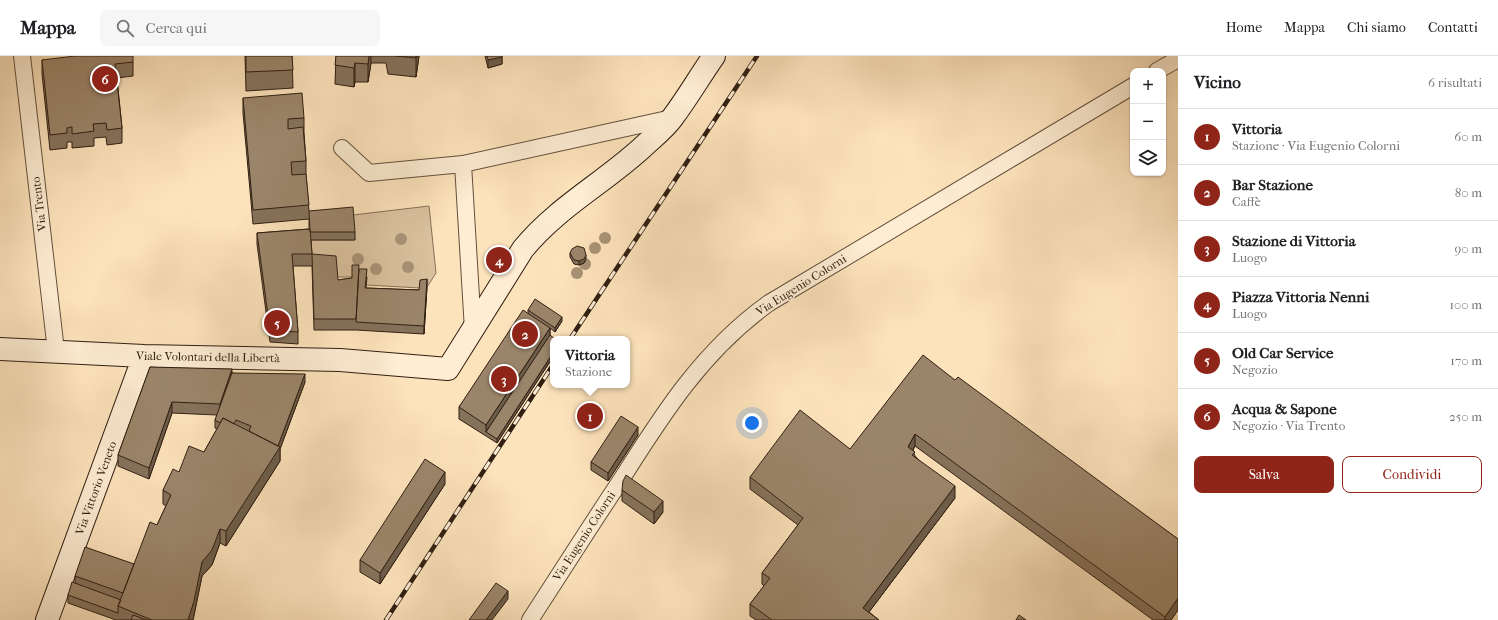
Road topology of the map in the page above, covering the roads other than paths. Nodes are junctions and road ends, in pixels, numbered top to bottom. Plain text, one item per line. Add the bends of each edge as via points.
1 (22, 56) edge
2 (714, 56) edge
3 (1178, 59) edge
4 (1162, 68) edge
5 (1130, 88) edge
6 (672, 118) junction
7 (342, 148) dead end
8 (463, 164) junction
9 (473, 330) junction
10 (0, 349) edge
11 (56, 351) junction
12 (144, 356) junction
13 (47, 620) edge
14 (530, 620) edge

1 - 11 street, Via Trento
2 - 6 street
3 - 4 street
5 - 14 street, Via Eugenio Colorni via 769,303 726,337 696,370 663,413
6 - 8 street
6 - 9 street via 607,177 542,227 523,249
7 - 8 street via 369,173
8 - 9 street
9 - 12 street, Viale Volontari della Libertà via 448,369 340,360
10 - 11 street, Viale Volontari della Libertà
11 - 12 street, Viale Volontari della Libertà
12 - 13 street, Via Vittorio Veneto

